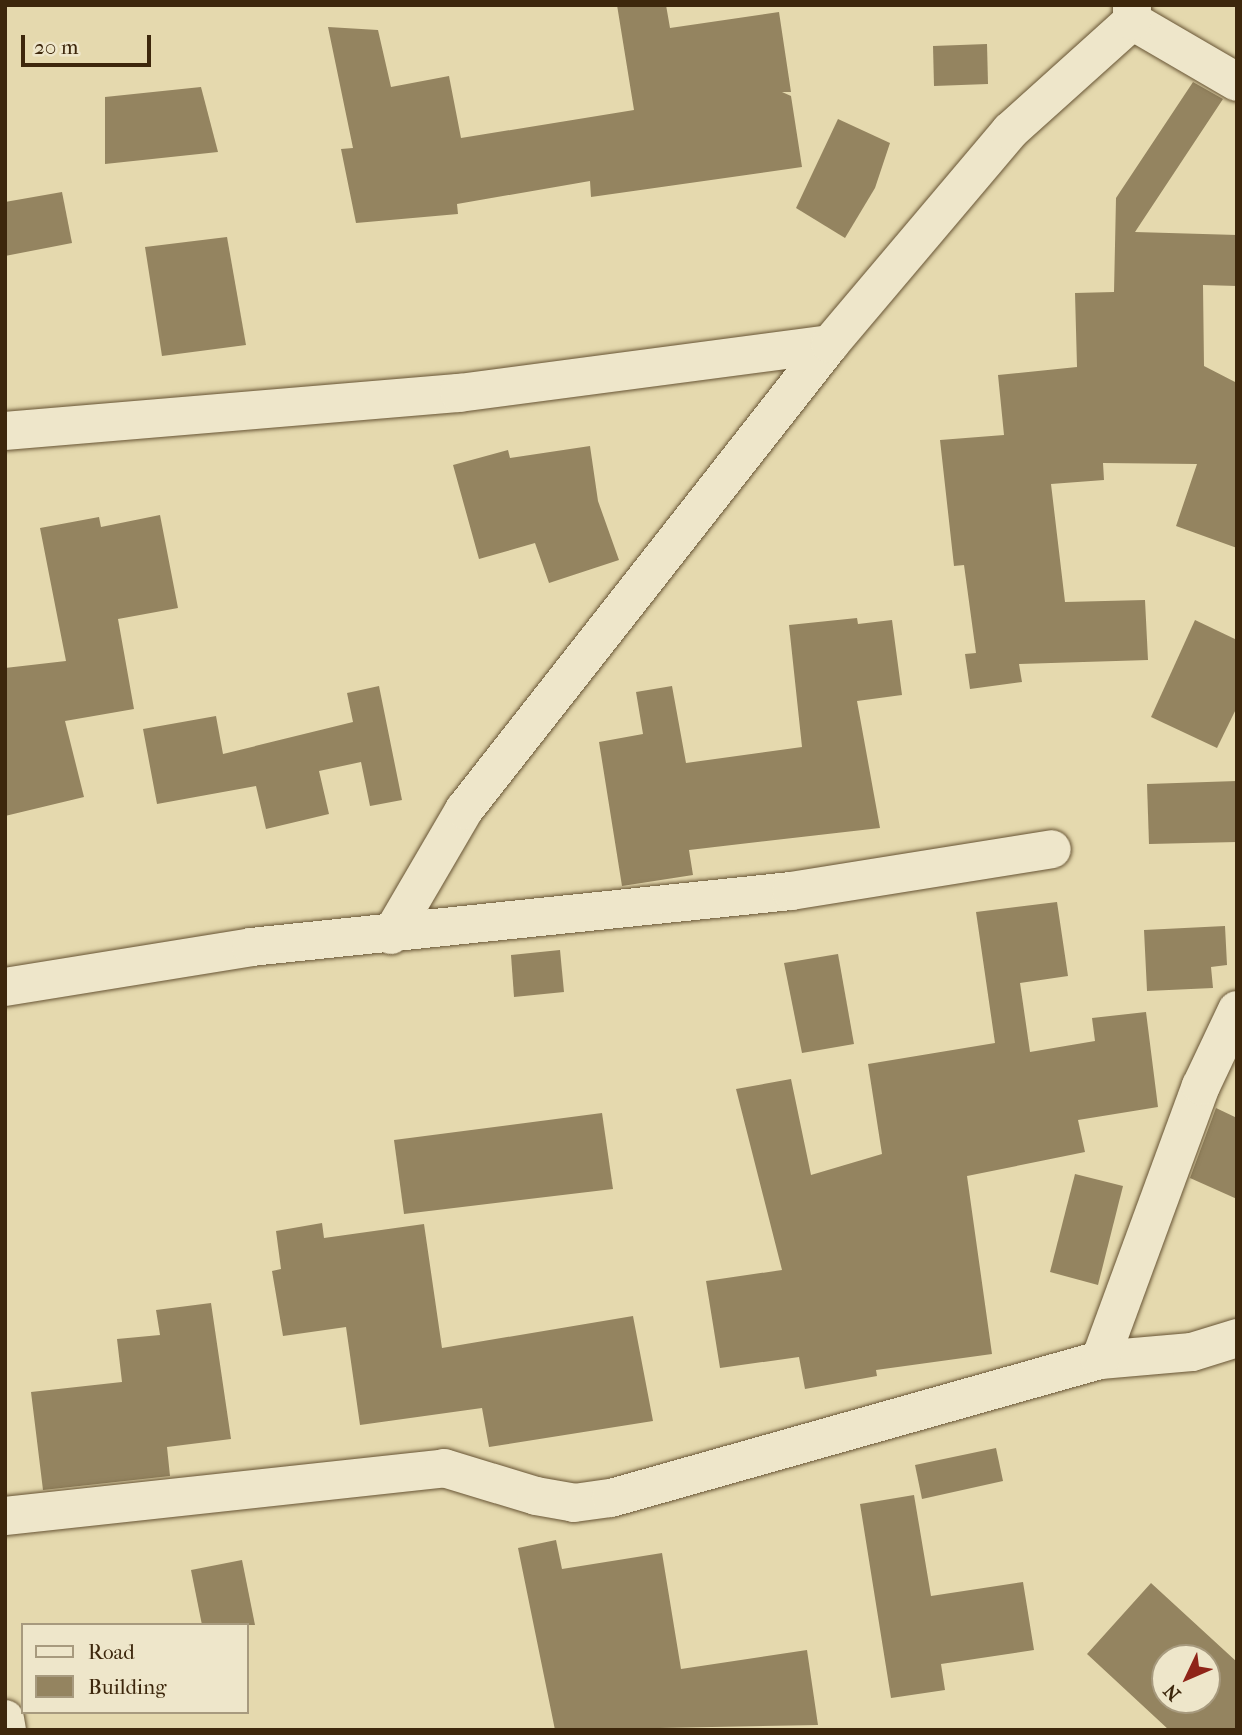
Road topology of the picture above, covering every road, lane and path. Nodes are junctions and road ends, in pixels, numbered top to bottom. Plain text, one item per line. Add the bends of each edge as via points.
1 (1132, 13) edge
2 (1237, 82) edge
3 (830, 344) junction
4 (5, 431) edge
5 (1052, 849) dead end
6 (391, 935) junction
7 (5, 987) edge
8 (1237, 1010) edge
9 (1237, 1338) edge
10 (1100, 1360) junction
11 (5, 1516) edge
12 (5, 1719) edge
13 (7, 1730) edge

1 - 2 street
1 - 3 street via 1010,131
3 - 4 street via 459,393
3 - 6 street via 464,810
5 - 6 street via 791,891
6 - 7 street via 251,947
8 - 10 street via 1201,1086
9 - 10 street via 1192,1352
10 - 11 street via 611,1498 574,1503 443,1468
12 - 13 street

